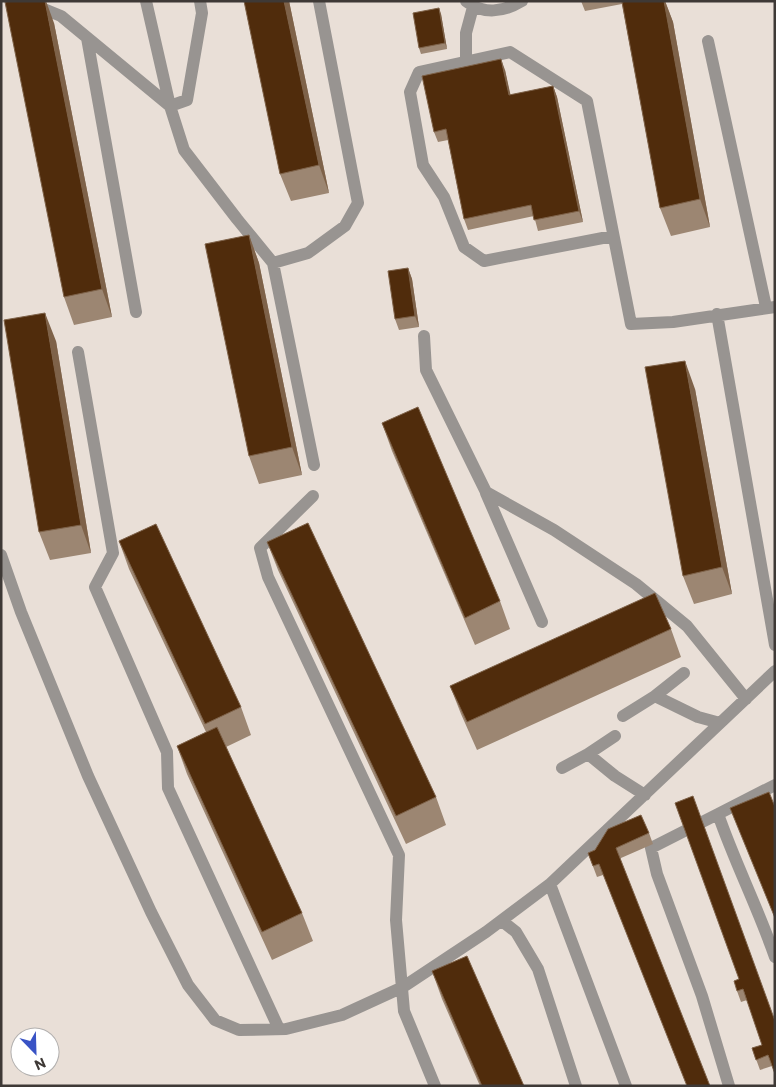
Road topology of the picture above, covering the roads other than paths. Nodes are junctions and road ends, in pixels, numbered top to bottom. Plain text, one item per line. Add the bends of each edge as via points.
1 (24, 1) edge
2 (146, 1) edge
3 (200, 1) edge
4 (319, 1) edge
5 (522, 1) edge
6 (470, 4) edge
7 (87, 38) junction
8 (708, 41) dead end
9 (466, 60) junction
10 (170, 106) junction
11 (613, 236) junction
12 (273, 263) junction
13 (771, 307) edge
14 (136, 312) dead end
15 (718, 314) junction
16 (424, 336) dead end
17 (78, 352) dead end
18 (314, 465) dead end
19 (486, 492) junction
20 (313, 496) dead end
21 (1, 555) edge
22 (542, 622) dead end
23 (775, 645) edge
24 (775, 671) edge
25 (684, 673) dead end
26 (655, 696) junction
27 (746, 699) junction
28 (624, 716) dead end
29 (720, 723) junction
30 (614, 736) dead end
31 (588, 754) junction
32 (562, 768) dead end
33 (775, 786) edge
34 (645, 794) junction
35 (718, 814) junction
36 (550, 884) junction
37 (502, 921) junction
38 (775, 957) edge
39 (403, 987) junction
40 (279, 1029) junction
41 (435, 1086) edge
42 (576, 1086) edge
43 (626, 1086) edge
44 (729, 1086) edge

1 - 7 street via 61,16
2 - 10 street
3 - 10 street via 202,13 187,100
4 - 12 street via 358,203 345,226 308,253
5 - 6 street via 511,8 495,11
6 - 9 street
7 - 10 street
7 - 14 street
8 - 13 street
9 - 11 street via 510,52 587,101
9 - 11 street via 419,72 410,92 423,165 444,197 464,248 484,261
10 - 12 street via 184,150
11 - 15 street via 631,324 673,322
12 - 18 street
13 - 15 street
15 - 23 street
16 - 19 street via 426,370
17 - 40 street via 113,553 95,587 167,752 168,788
19 - 22 street
19 - 27 street via 554,530 636,584 687,626
20 - 39 street via 260,548 272,585 399,854 396,920
21 - 40 street via 88,776 188,985 215,1020 239,1030
24 - 27 street
25 - 26 street
26 - 28 street
26 - 29 street via 698,717
27 - 29 street
29 - 34 street
30 - 31 street
31 - 32 street
31 - 34 street via 614,776
33 - 35 street
34 - 36 street
35 - 38 street via 734,861 762,918
35 - 44 street via 651,848
36 - 37 street
36 - 43 street
37 - 39 street
37 - 42 street via 516,932 538,969
39 - 40 street via 342,1015
39 - 41 street via 404,1012

